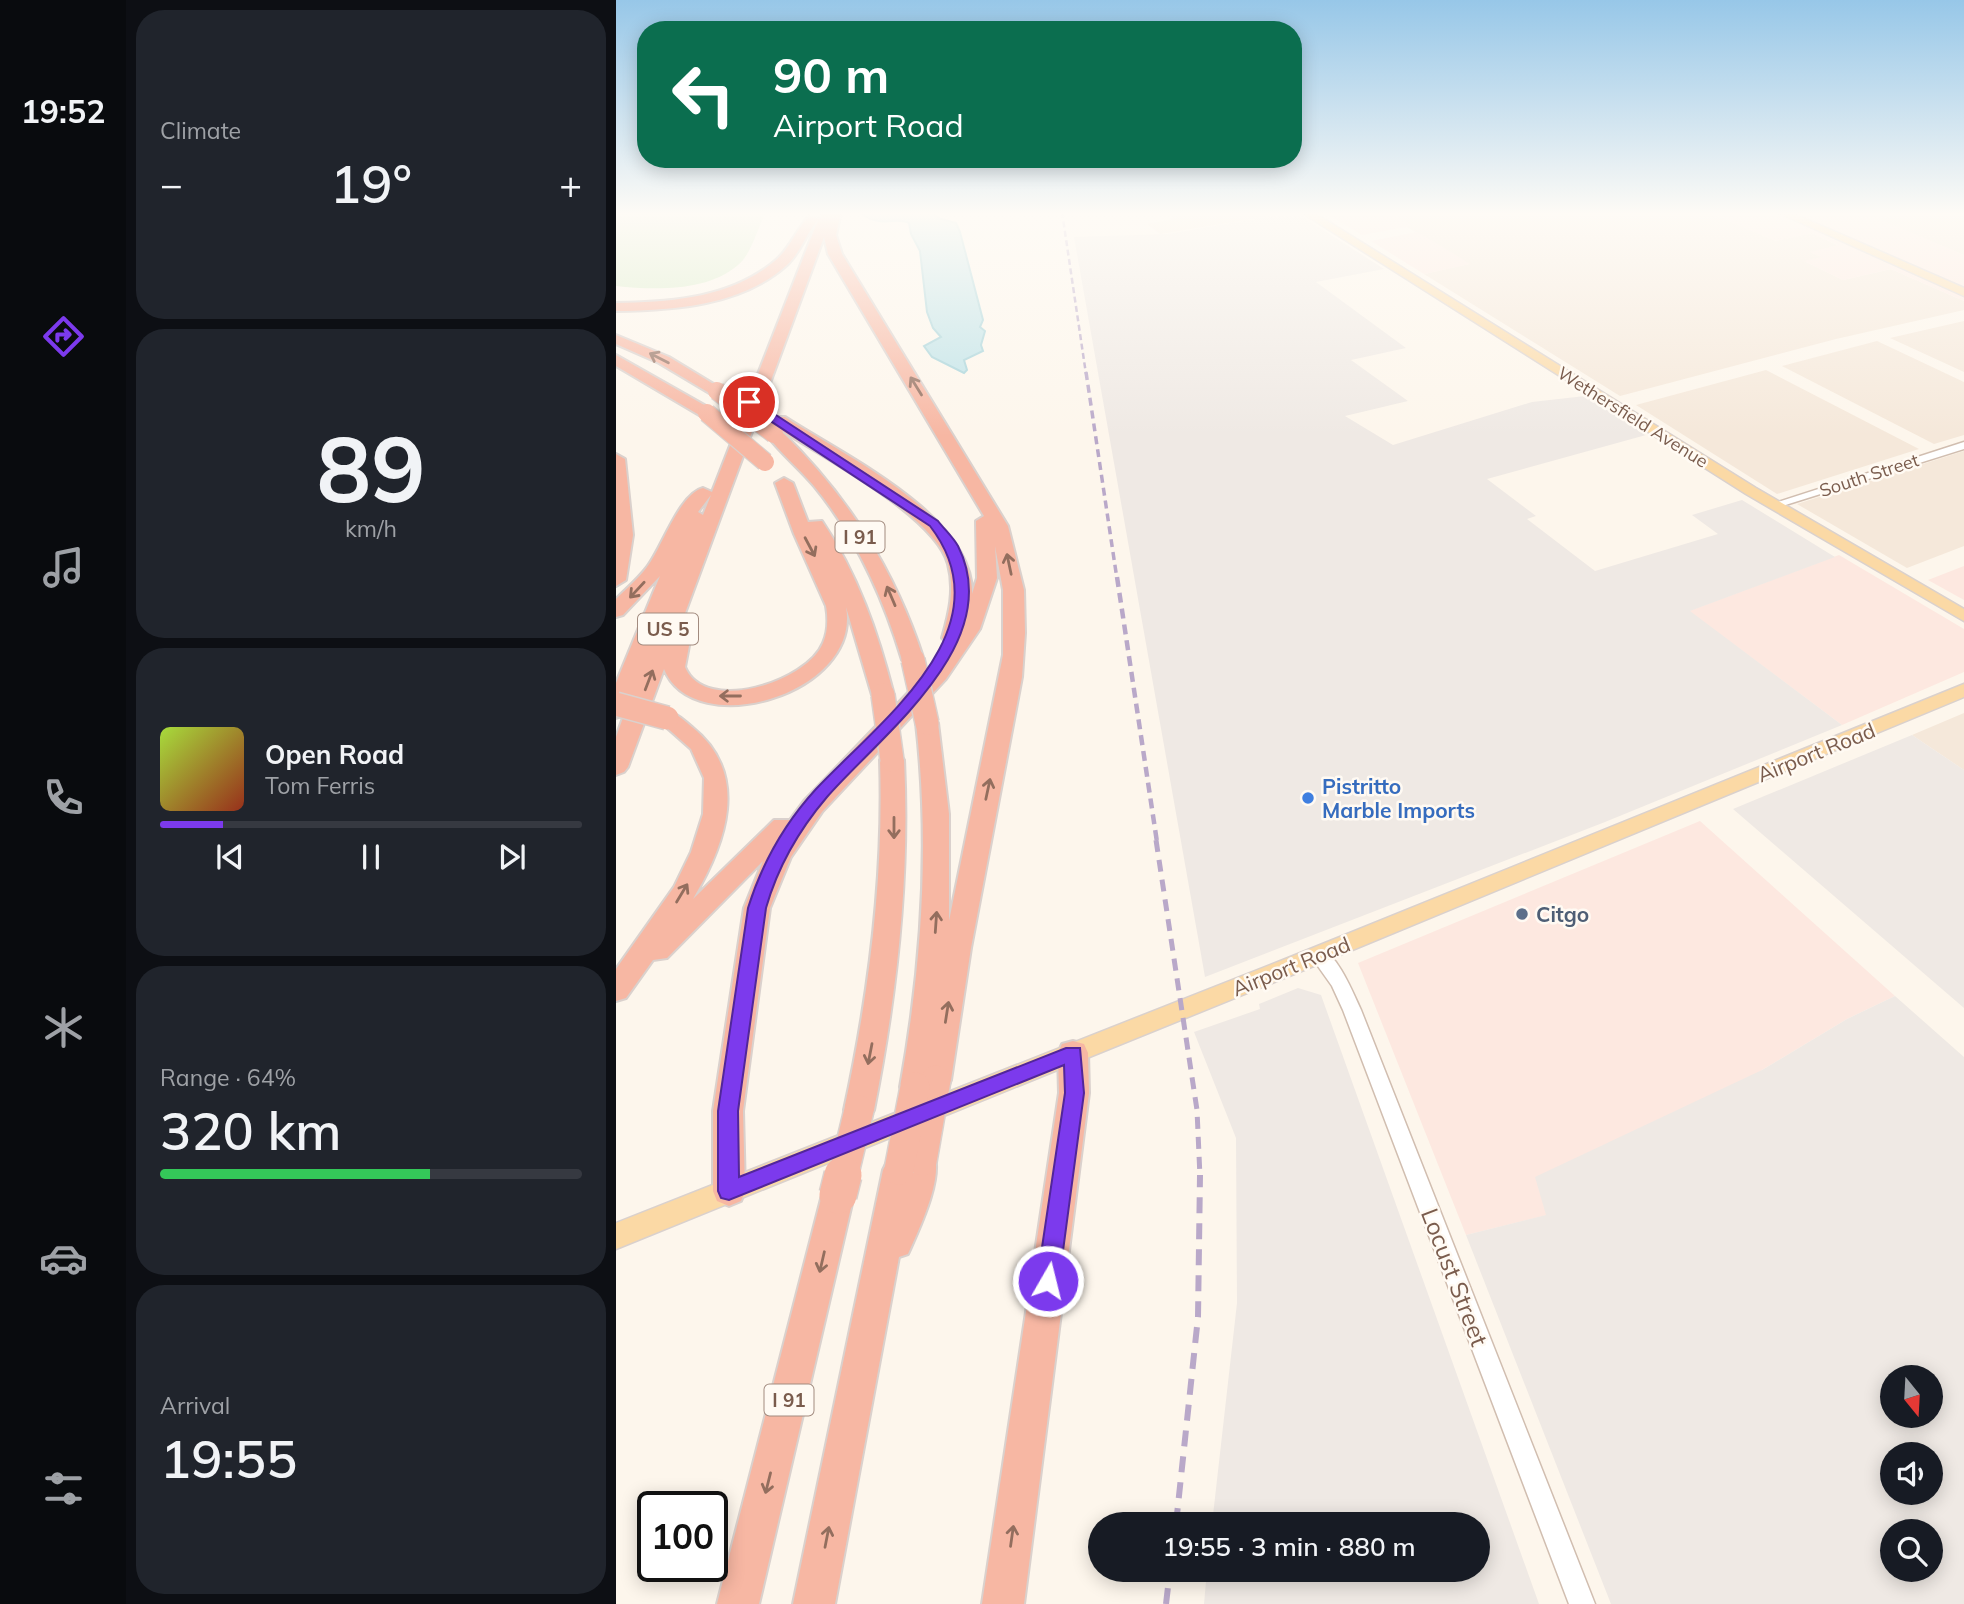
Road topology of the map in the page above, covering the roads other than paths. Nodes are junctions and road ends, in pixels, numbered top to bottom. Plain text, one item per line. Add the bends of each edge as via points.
1 (737, 287) edge
2 (788, 287) edge
3 (797, 287) edge
4 (855, 287) edge
5 (1426, 287) edge
6 (616, 307) edge
7 (616, 339) edge
8 (616, 360) edge
9 (777, 428) junction
10 (1964, 444) edge
11 (952, 445) junction
12 (616, 459) edge
13 (784, 484) junction
14 (712, 493) junction
15 (1774, 505) junction
16 (616, 580) edge
17 (616, 611) edge
18 (1964, 616) edge
19 (1964, 690) edge
20 (616, 704) edge
21 (616, 711) edge
22 (896, 718) junction
23 (616, 767) edge
24 (821, 794) junction
25 (1319, 955) junction
26 (616, 990) edge
27 (1073, 1053) junction
28 (925, 1083) junction
29 (729, 1191) junction
30 (616, 1236) edge
31 (738, 1604) edge
32 (814, 1604) edge
33 (1003, 1604) edge
34 (1582, 1604) edge

1 - 6 highway via 689,302
2 - 14 highway, US 5
3 - 14 highway, US 5
11 -> 4 highway
5 - 15 main road, Wethersfield Avenue
9 -> 7 highway, I 91, bridge via 718,388
8 - 13 highway, I 91, bridge via 707,413
9 - 22 highway via 921,513 943,533 957,558 962,594 952,640
28 -> 9 highway, I 91, bridge via 938,823 927,723 913,660 894,603 863,540
10 - 15 street, South Street
11 - 22 highway via 983,514 988,577 974,621 952,659
28 -> 11 highway via 957,948 1011,677 1016,631 1014,588 1000,530
12 - 16 highway via 625,534
13 -> 14 highway via 832,593 837,636 828,657 807,676 751,695 719,696 695,690 681,681 674,668 689,603 718,515
13 -> 31 highway, I 91, bridge via 821,534 847,581 866,631 883,695 892,760 894,844 882,988 859,1110
14 -> 17 highway via 683,519 656,569
14 - 21 highway, US 5
23 -> 14 highway, US 5
15 - 18 main road, Wethersfield Avenue
19 - 25 main road, Airport Road
26 -> 20 highway, bridge via 690,880 709,842 716,819 717,785 709,758 696,739 667,718
22 - 24 highway
24 - 26 highway
24 - 29 highway via 785,841 766,876 757,908 728,1111
25 - 27 main road, Airport Road
25 - 34 street, Locust Street via 1340,983 1352,1010
27 - 29 main road, Airport Road
33 -> 27 highway via 1074,1093
32 -> 28 highway, I 91, bridge via 875,1295 910,1165
29 - 30 main road, Airport Road

